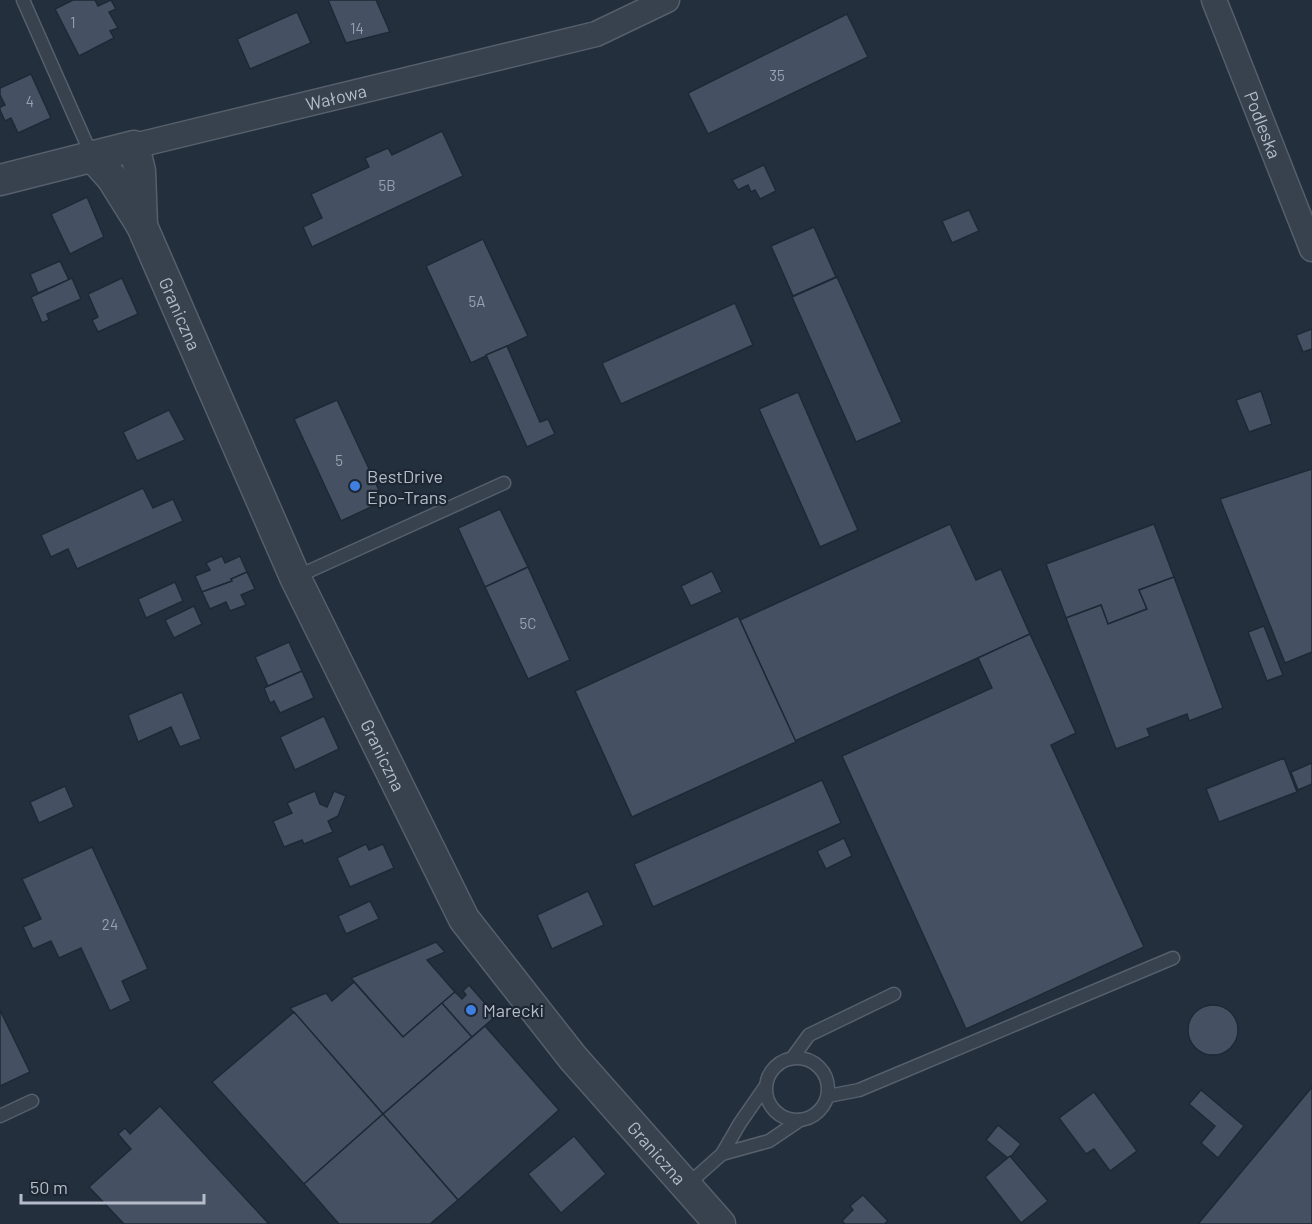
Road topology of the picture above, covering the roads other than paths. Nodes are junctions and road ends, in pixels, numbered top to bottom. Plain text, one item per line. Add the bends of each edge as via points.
1 (23, 0) edge
2 (667, 0) edge
3 (1214, 0) edge
4 (134, 146) junction
5 (92, 156) junction
6 (0, 180) edge
7 (142, 226) junction
8 (1312, 249) edge
9 (504, 483) dead end
10 (295, 578) junction
11 (1173, 958) dead end
12 (894, 994) dead end
13 (793, 1057) junction
14 (765, 1088) junction
15 (828, 1096) junction
16 (32, 1101) dead end
17 (0, 1116) edge
18 (800, 1120) junction
19 (722, 1154) junction
20 (686, 1186) junction
21 (720, 1224) edge

1 - 5 lane
2 - 4 street, Wałowa via 596,34
3 - 8 street, Podleska
4 - 5 street, Wałowa
4 - 7 street via 142,189
5 - 6 street, Wałowa
5 - 7 street via 112,178
7 - 10 street, Graniczna
9 - 10 lane
10 - 20 street, Graniczna via 464,919 573,1058
11 - 15 lane via 859,1090
12 - 13 lane via 809,1035
13 - 14 lane via 774,1067
13 - 15 lane via 814,1062 822,1069
14 - 18 lane via 772,1108 791,1120
14 - 19 lane
15 - 18 lane via 818,1113
16 - 17 lane
18 - 19 lane via 769,1141
19 - 20 lane
20 - 21 street, Graniczna

